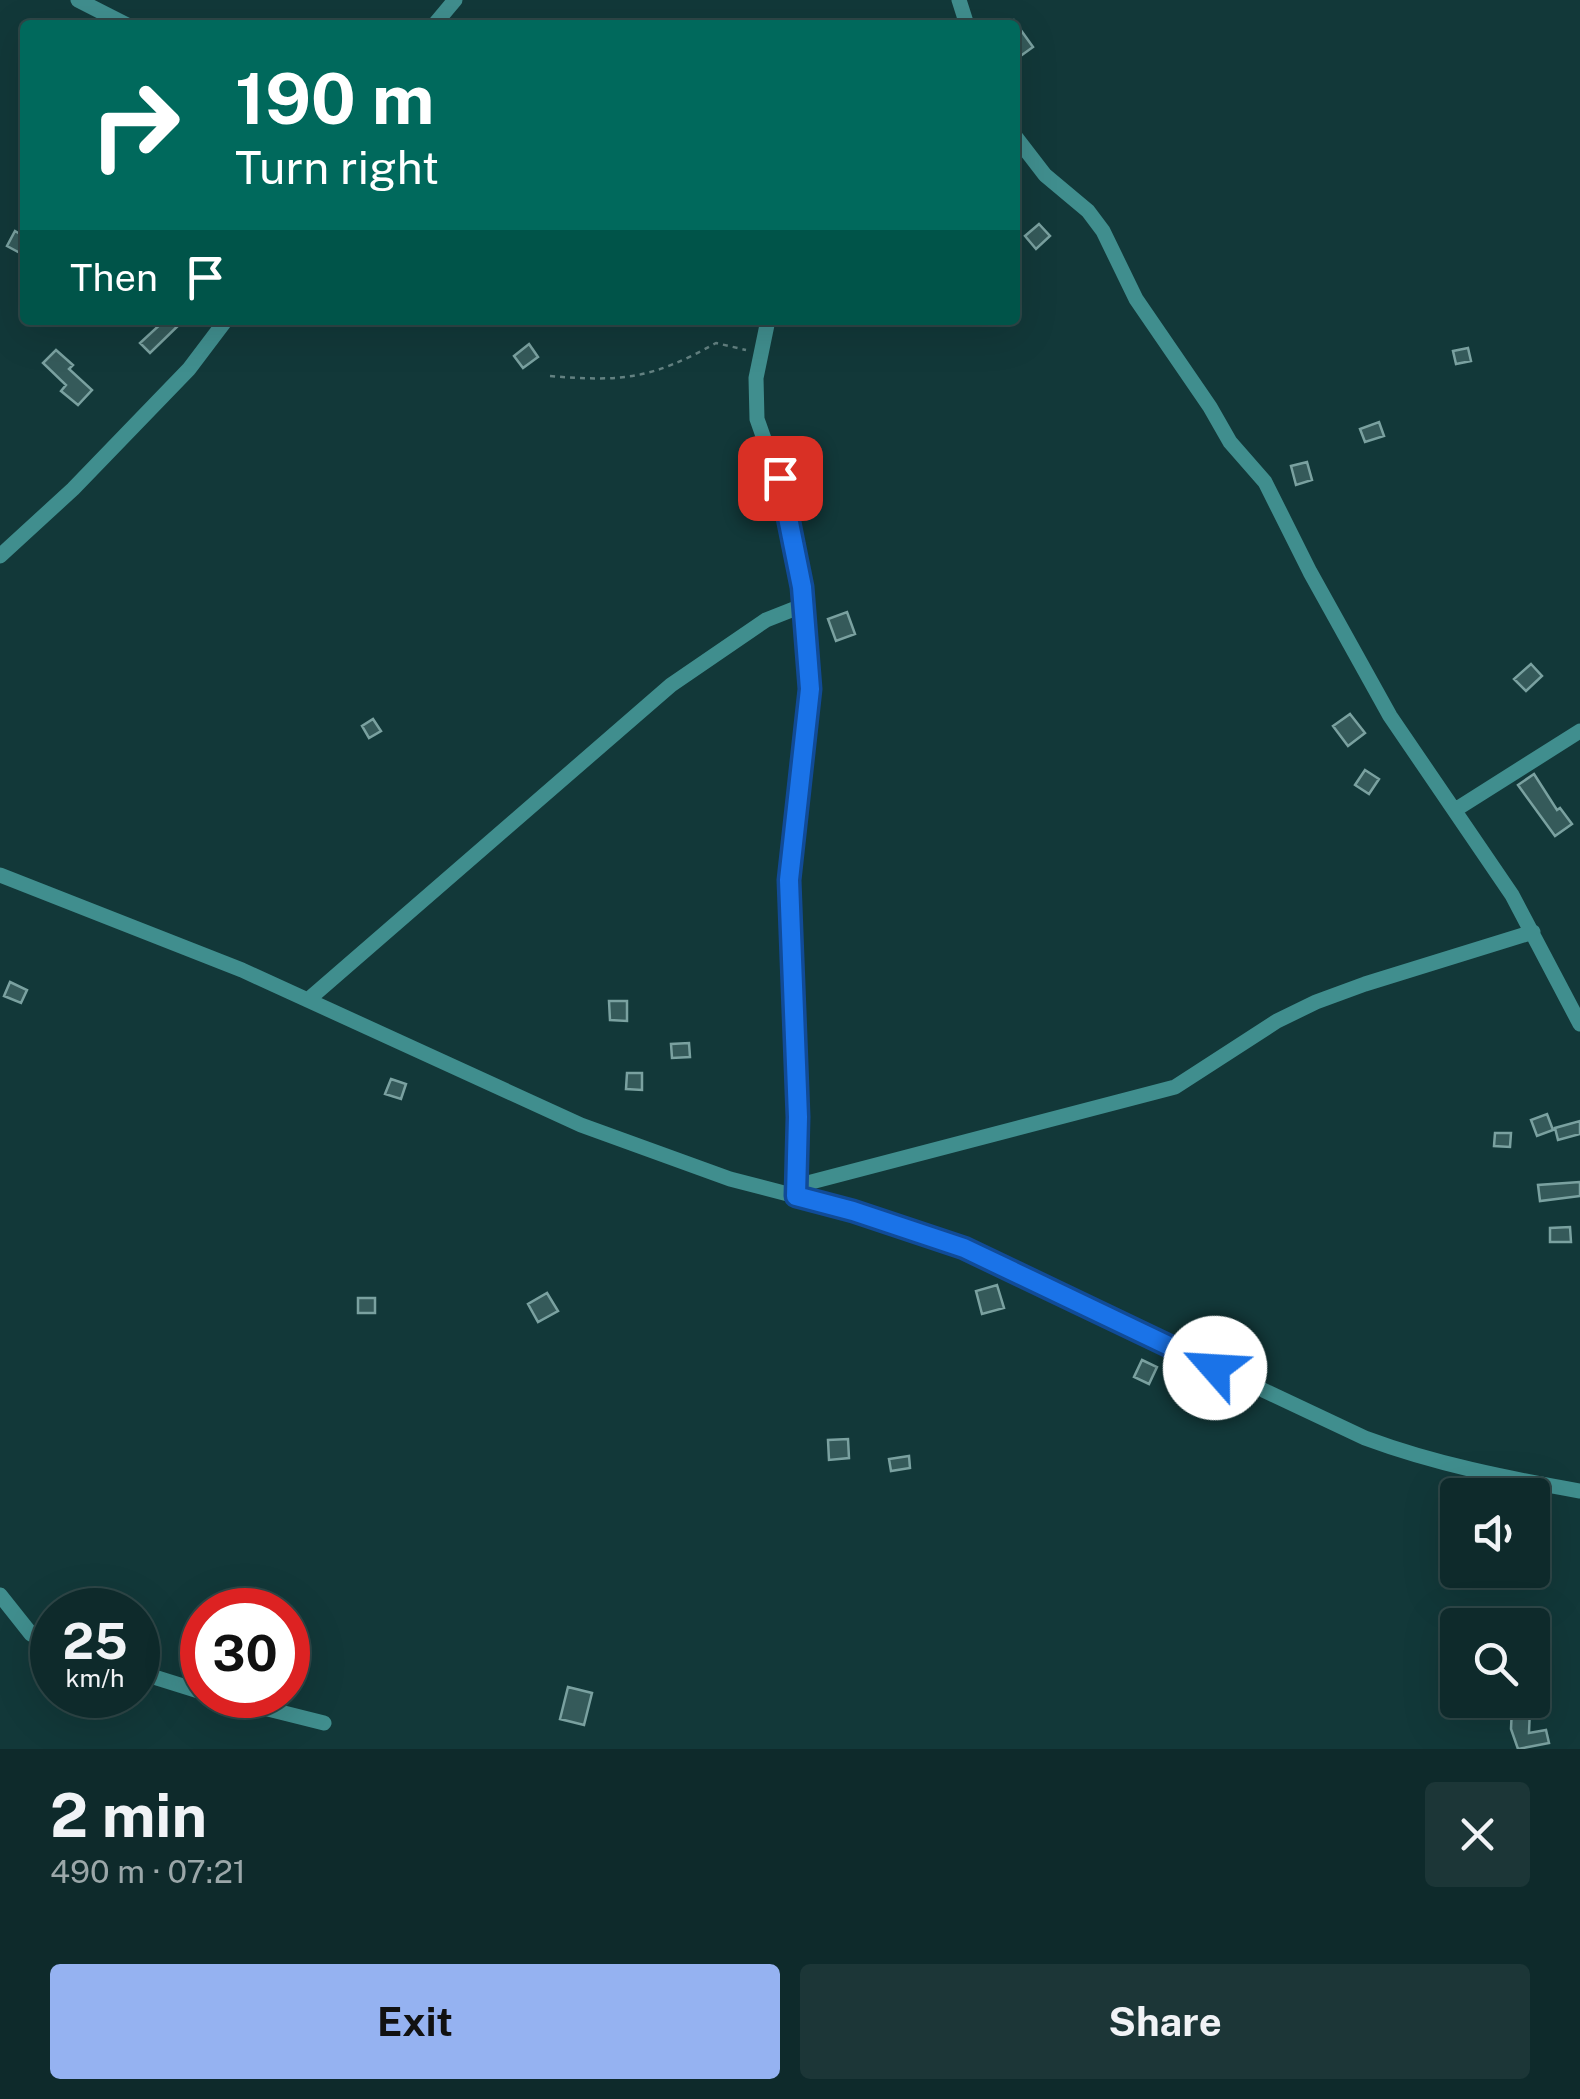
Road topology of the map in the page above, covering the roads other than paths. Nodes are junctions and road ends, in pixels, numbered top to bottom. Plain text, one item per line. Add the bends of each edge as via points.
1 (78, 0) edge
2 (456, 0) edge
3 (117, 20) edge
4 (438, 20) edge
5 (1020, 143) edge
6 (223, 325) edge
7 (767, 325) edge
8 (0, 556) edge
9 (804, 604) junction
10 (1580, 730) edge
11 (1456, 810) junction
12 (0, 875) edge
13 (1533, 932) junction
14 (308, 999) junction
15 (1580, 1024) edge
16 (796, 1191) junction
17 (1580, 1491) edge
18 (0, 1594) edge
19 (30, 1633) edge
20 (304, 1718) edge
21 (324, 1723) dead end

1 - 3 street
2 - 4 street
5 - 11 street via 1103,231 1136,299 1230,442 1265,482 1406,745
6 - 8 street via 162,398
7 - 9 street via 756,378 758,420 785,498
9 - 14 street via 766,620 670,685
9 - 16 street via 810,689 788,914
10 - 11 street
11 - 13 street
12 - 14 street
13 - 15 street
13 - 16 street via 1316,1002 1176,1087
14 - 16 street via 580,1125 704,1170
16 - 17 street via 964,1248 1410,1455
18 - 19 street
20 - 21 street

